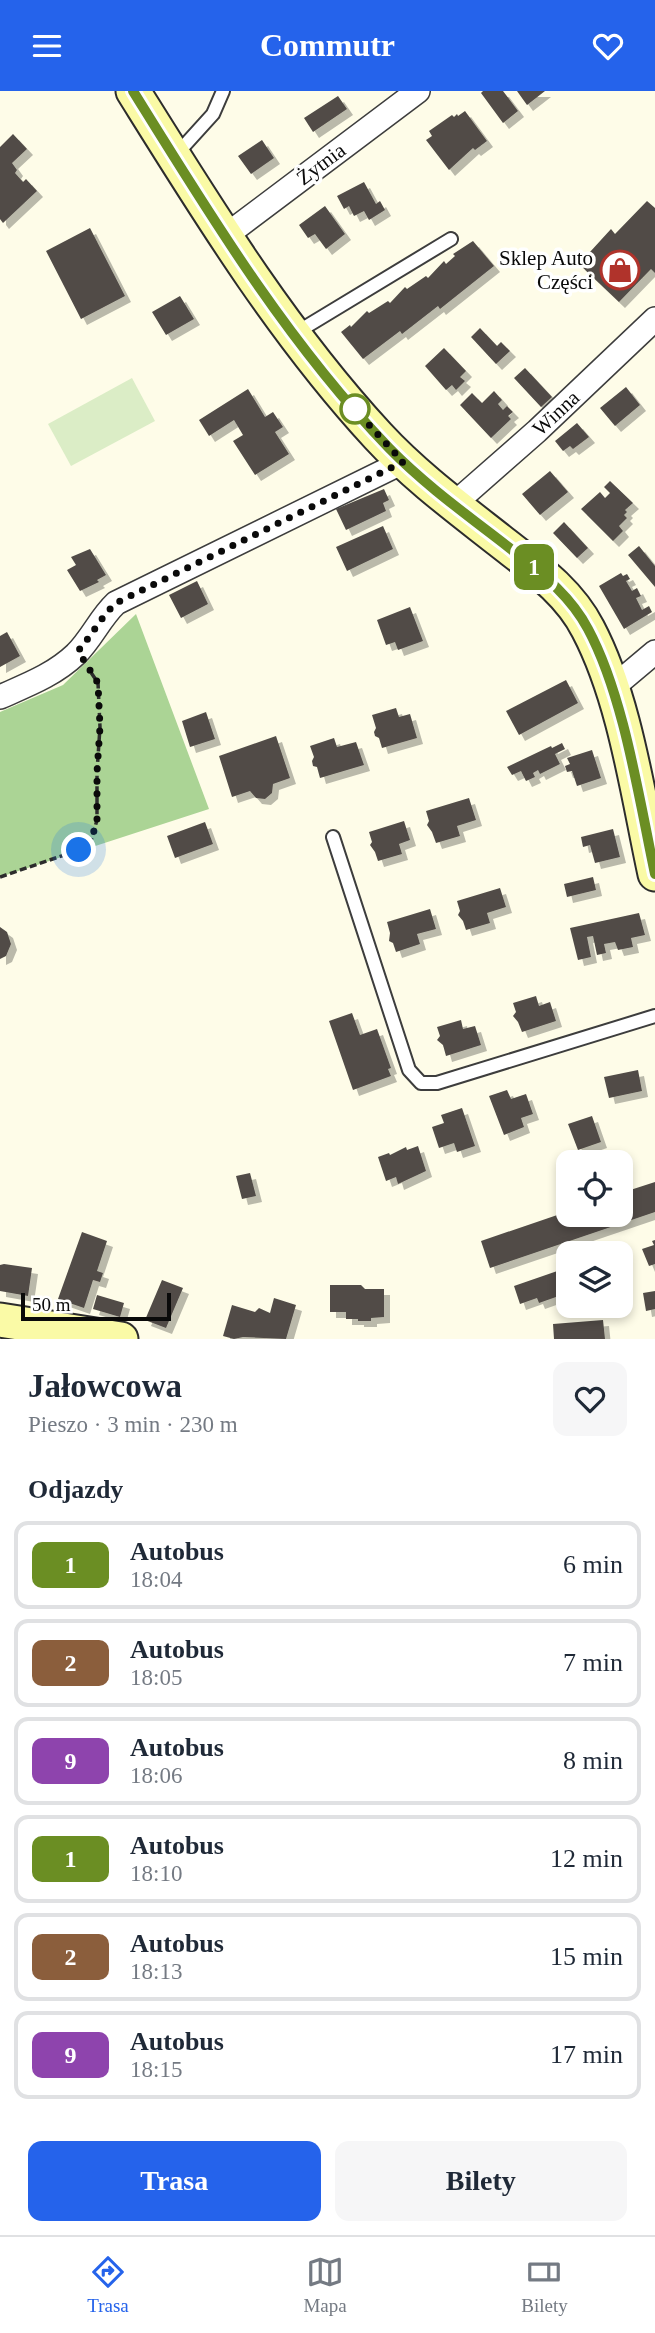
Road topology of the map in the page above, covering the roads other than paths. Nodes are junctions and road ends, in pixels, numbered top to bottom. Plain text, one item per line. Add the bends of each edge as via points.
1 (133, 91) edge
2 (223, 91) edge
3 (418, 91) edge
4 (174, 157) junction
5 (224, 237) junction
6 (451, 239) dead end
7 (655, 319) edge
8 (294, 334) junction
9 (403, 462) junction
10 (454, 504) junction
11 (655, 652) edge
12 (611, 689) junction
13 (0, 697) edge
14 (333, 837) dead end
15 (655, 874) edge
16 (655, 1016) edge
17 (0, 1320) edge
18 (121, 1339) edge

1 - 4 main road
2 - 4 lane via 213,114
3 - 5 street, Żytnia
4 - 5 main road
5 - 8 main road
6 - 8 lane
7 - 10 street, Winna
8 - 9 main road via 336,389
9 - 10 main road
9 - 13 street via 116,603 53,674
10 - 12 main road via 562,593 588,629
11 - 12 street
12 - 15 main road
14 - 16 lane via 409,1070 421,1083 437,1083
17 - 18 main road

